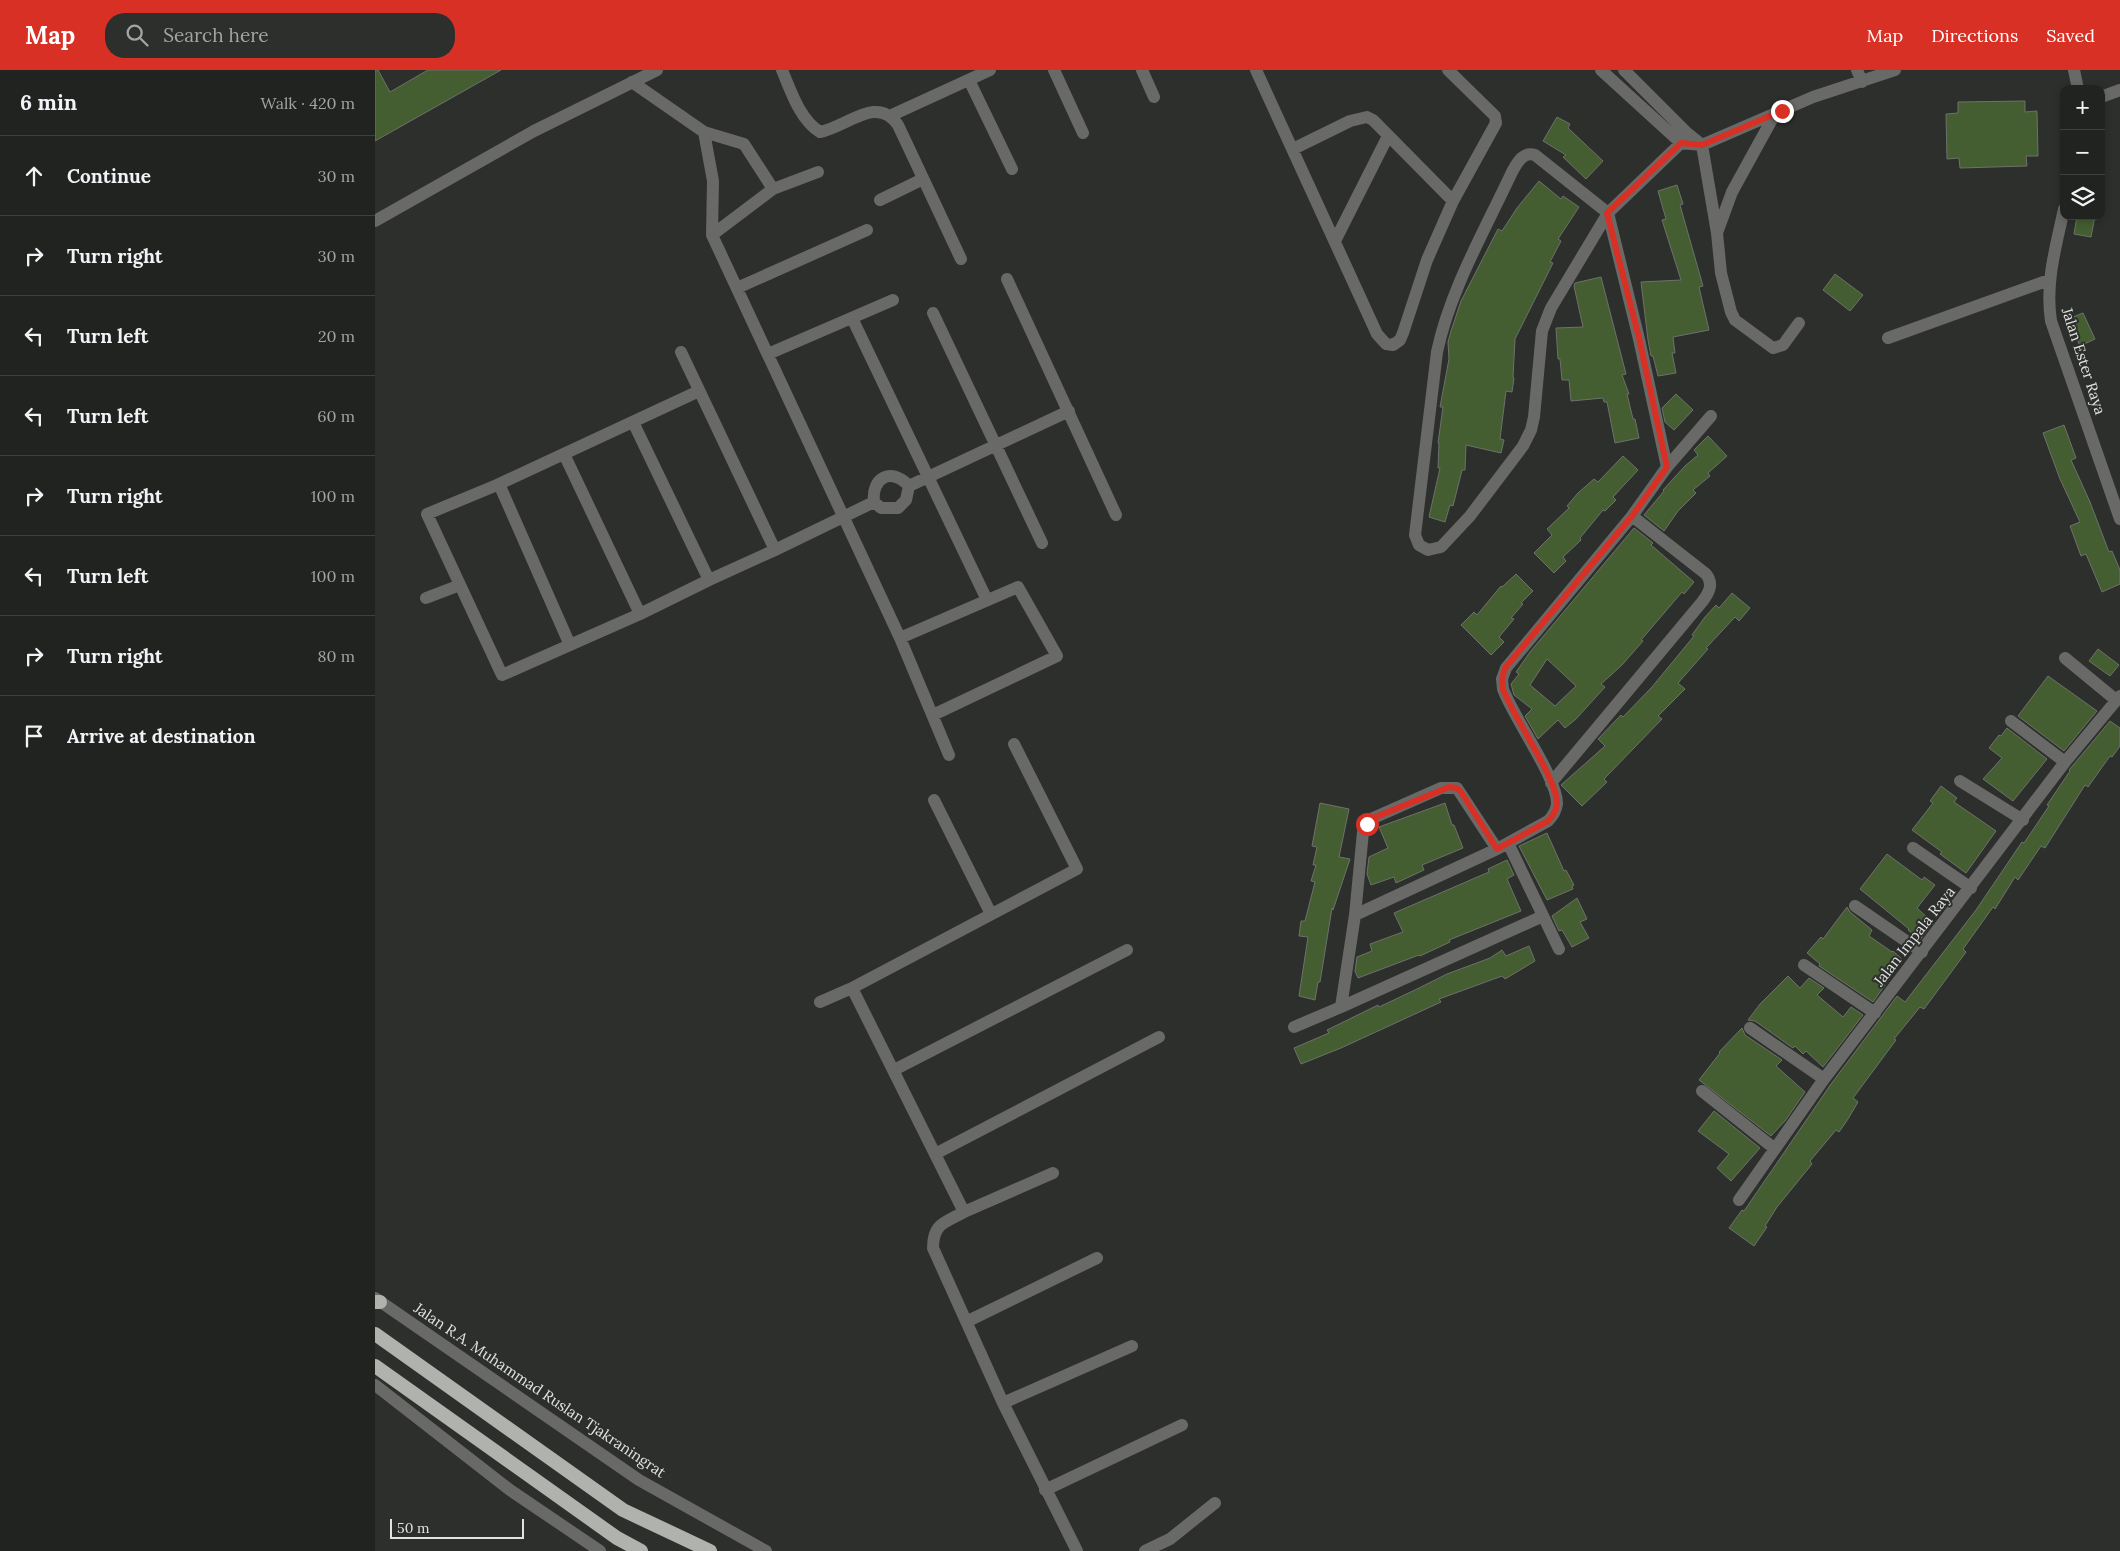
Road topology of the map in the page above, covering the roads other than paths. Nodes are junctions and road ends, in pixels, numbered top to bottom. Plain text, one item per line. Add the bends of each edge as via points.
1 (657, 70) edge
2 (781, 70) edge
3 (990, 70) edge
4 (1054, 70) edge
5 (1141, 70) edge
6 (1256, 70) edge
7 (1448, 70) edge
8 (1601, 70) edge
9 (1623, 70) edge
10 (1895, 70) edge
11 (2074, 70) edge
12 (1859, 76) edge
13 (969, 80) junction
14 (632, 82) junction
15 (2077, 85) edge
16 (2120, 90) edge
17 (2105, 96) edge
18 (1154, 97) dead end
19 (1775, 114) junction
20 (891, 116) junction
21 (704, 132) junction
22 (1083, 133) dead end
23 (1388, 136) junction
24 (1684, 138) junction
25 (1702, 145) junction
26 (1293, 149) junction
27 (1012, 169) dead end
28 (818, 172) dead end
29 (923, 179) junction
30 (773, 189) junction
31 (879, 200) dead end
32 (1453, 201) junction
33 (1607, 213) junction
34 (2062, 220) edge
35 (375, 221) edge
36 (867, 230) dead end
37 (1717, 233) junction
38 (712, 235) junction
39 (1335, 241) junction
40 (961, 259) dead end
41 (1007, 280) dead end
42 (2049, 280) junction
43 (737, 288) junction
44 (893, 300) dead end
45 (933, 313) dead end
46 (852, 318) junction
47 (1799, 323) dead end
48 (1888, 338) dead end
49 (681, 352) dead end
50 (768, 354) junction
51 (699, 391) junction
52 (1069, 411) junction
53 (1711, 416) dead end
54 (633, 422) junction
55 (997, 446) junction
56 (564, 454) junction
57 (1667, 467) junction
58 (928, 478) junction
59 (499, 484) junction
60 (909, 486) junction
61 (874, 502) junction
62 (1116, 515) dead end
63 (1632, 516) junction
64 (845, 517) junction
65 (2120, 518) edge
66 (1042, 542) dead end
67 (775, 550) junction
68 (709, 580) junction
69 (460, 585) junction
70 (426, 598) dead end
71 (987, 600) junction
72 (640, 614) junction
73 (900, 638) junction
74 (570, 645) junction
75 (2065, 658) dead end
76 (2118, 698) edge
77 (933, 715) junction
78 (2011, 721) dead end
79 (1014, 744) dead end
80 (949, 755) dead end
81 (2065, 762) junction
82 (1960, 781) dead end
83 (1551, 783) junction
84 (934, 800) dead end
85 (2023, 820) junction
86 (1503, 846) junction
87 (1913, 848) dead end
88 (1971, 888) junction
89 (1855, 906) dead end
90 (991, 914) junction
91 (1355, 914) junction
92 (1543, 916) junction
93 (1559, 949) dead end
94 (1127, 950) dead end
95 (1922, 952) junction
96 (1804, 965) dead end
97 (852, 988) junction
98 (820, 1002) dead end
99 (1341, 1007) junction
100 (1875, 1013) junction
101 (1294, 1027) dead end
102 (1750, 1028) dead end
103 (1159, 1037) dead end
104 (894, 1070) junction
105 (1825, 1079) junction
106 (1702, 1091) dead end
107 (1775, 1149) junction
108 (935, 1154) junction
109 (1053, 1173) dead end
110 (1739, 1200) dead end
111 (964, 1212) junction
112 (1097, 1258) dead end
113 (377, 1301) edge
114 (968, 1321) junction
115 (375, 1334) edge
116 (1131, 1346) dead end
117 (375, 1366) edge
118 (375, 1385) edge
119 (1003, 1403) junction
120 (1182, 1425) dead end
121 (1045, 1490) junction
122 (1215, 1503) dead end
123 (600, 1551) edge
124 (641, 1551) edge
125 (709, 1551) edge
126 (766, 1551) edge
127 (1077, 1551) edge
128 (1145, 1551) edge

1 - 14 street
2 - 20 street via 799,108 813,128 820,132 869,112
3 - 13 street
4 - 22 street
5 - 18 street
6 - 26 street
7 - 32 street via 1495,116 1497,123
8 - 24 street
9 - 24 street
10 - 12 street
11 - 15 street
12 - 19 street
13 - 20 street
13 - 27 street
14 - 21 street
14 - 35 street via 534,131
16 - 17 street
19 - 25 street
19 - 37 street via 1732,192
20 - 29 street
21 - 30 street via 744,144
21 - 38 street via 713,181
23 - 26 street via 1371,118 1359,117
23 - 32 street
23 - 39 street
24 - 25 street
24 - 33 street
25 - 37 street
26 - 39 street
28 - 30 street
29 - 31 street
29 - 40 street
30 - 38 street
32 - 39 street via 1427,260 1403,333 1393,345 1387,344 1377,334
33 - 33 street via 1545,322 1535,417 1523,446 1470,516 1441,547 1428,550 1419,545 1415,535 1442,327 1515,166 1524,155 1535,155
33 - 57 street
34 - 42 street, Jalan Ester Raya
36 - 43 street
37 - 47 street via 1721,273 1727,302 1735,320 1775,348 1783,345
38 - 43 street
41 - 52 street
42 - 48 street
42 - 65 street, Jalan Ester Raya via 2051,321
43 - 50 street
44 - 46 street
45 - 55 street
46 - 50 street
46 - 58 street
49 - 51 street
50 - 64 street
51 - 54 street
51 - 67 street
52 - 55 street
52 - 62 street
53 - 57 street
54 - 56 street
54 - 68 street
55 - 58 street
55 - 66 street
56 - 59 street
56 - 72 street
57 - 63 street
58 - 60 street
58 - 71 street
59 - 69 street via 427,514
59 - 74 street
60 - 61 street via 906,500 897,508 881,508
60 - 61 street via 896,476 884,477 875,485
61 - 64 street
63 - 83 street via 1505,668 1502,679 1506,698
63 - 83 street via 1700,568 1710,578 1711,586 1702,602
64 - 67 street
64 - 73 street
67 - 68 street
68 - 72 street
69 - 70 street
69 - 74 street via 502,675
71 - 73 street
71 - 77 street via 1018,587 1057,656
72 - 74 street
73 - 77 street
75 - 76 street
76 - 81 street, Jalan Impala Raya
77 - 80 street
78 - 81 street
79 - 90 street via 1077,869
81 - 85 street, Jalan Impala Raya
82 - 85 street
83 - 86 street via 1557,805 1553,816
84 - 90 street
85 - 88 street, Jalan Impala Raya
86 - 91 street
86 - 91 street via 1457,788 1441,788 1371,819 1363,832
86 - 92 street
87 - 88 street
88 - 95 street, Jalan Impala Raya
89 - 95 street
90 - 97 street
91 - 99 street
92 - 93 street
92 - 99 street
94 - 104 street
95 - 100 street, Jalan Impala Raya
96 - 100 street
97 - 98 street
97 - 104 street
99 - 101 street
100 - 105 street, Jalan Impala Raya
102 - 105 street
103 - 108 street
104 - 108 street
105 - 107 street, Jalan Impala Raya
106 - 107 street
107 - 110 street, Jalan Impala Raya
108 - 111 street
109 - 111 street
111 - 114 street via 937,1227 933,1234 933,1248
112 - 114 street
113 - 126 street, Jalan R.A. Muhammad Ruslan Tjakraningrat via 639,1480
114 - 119 street
115 - 125 highway via 623,1510
116 - 119 street
117 - 124 highway via 617,1538
118 - 123 street via 510,1490
119 - 121 street
120 - 121 street
121 - 127 street
122 - 128 street via 1170,1539

